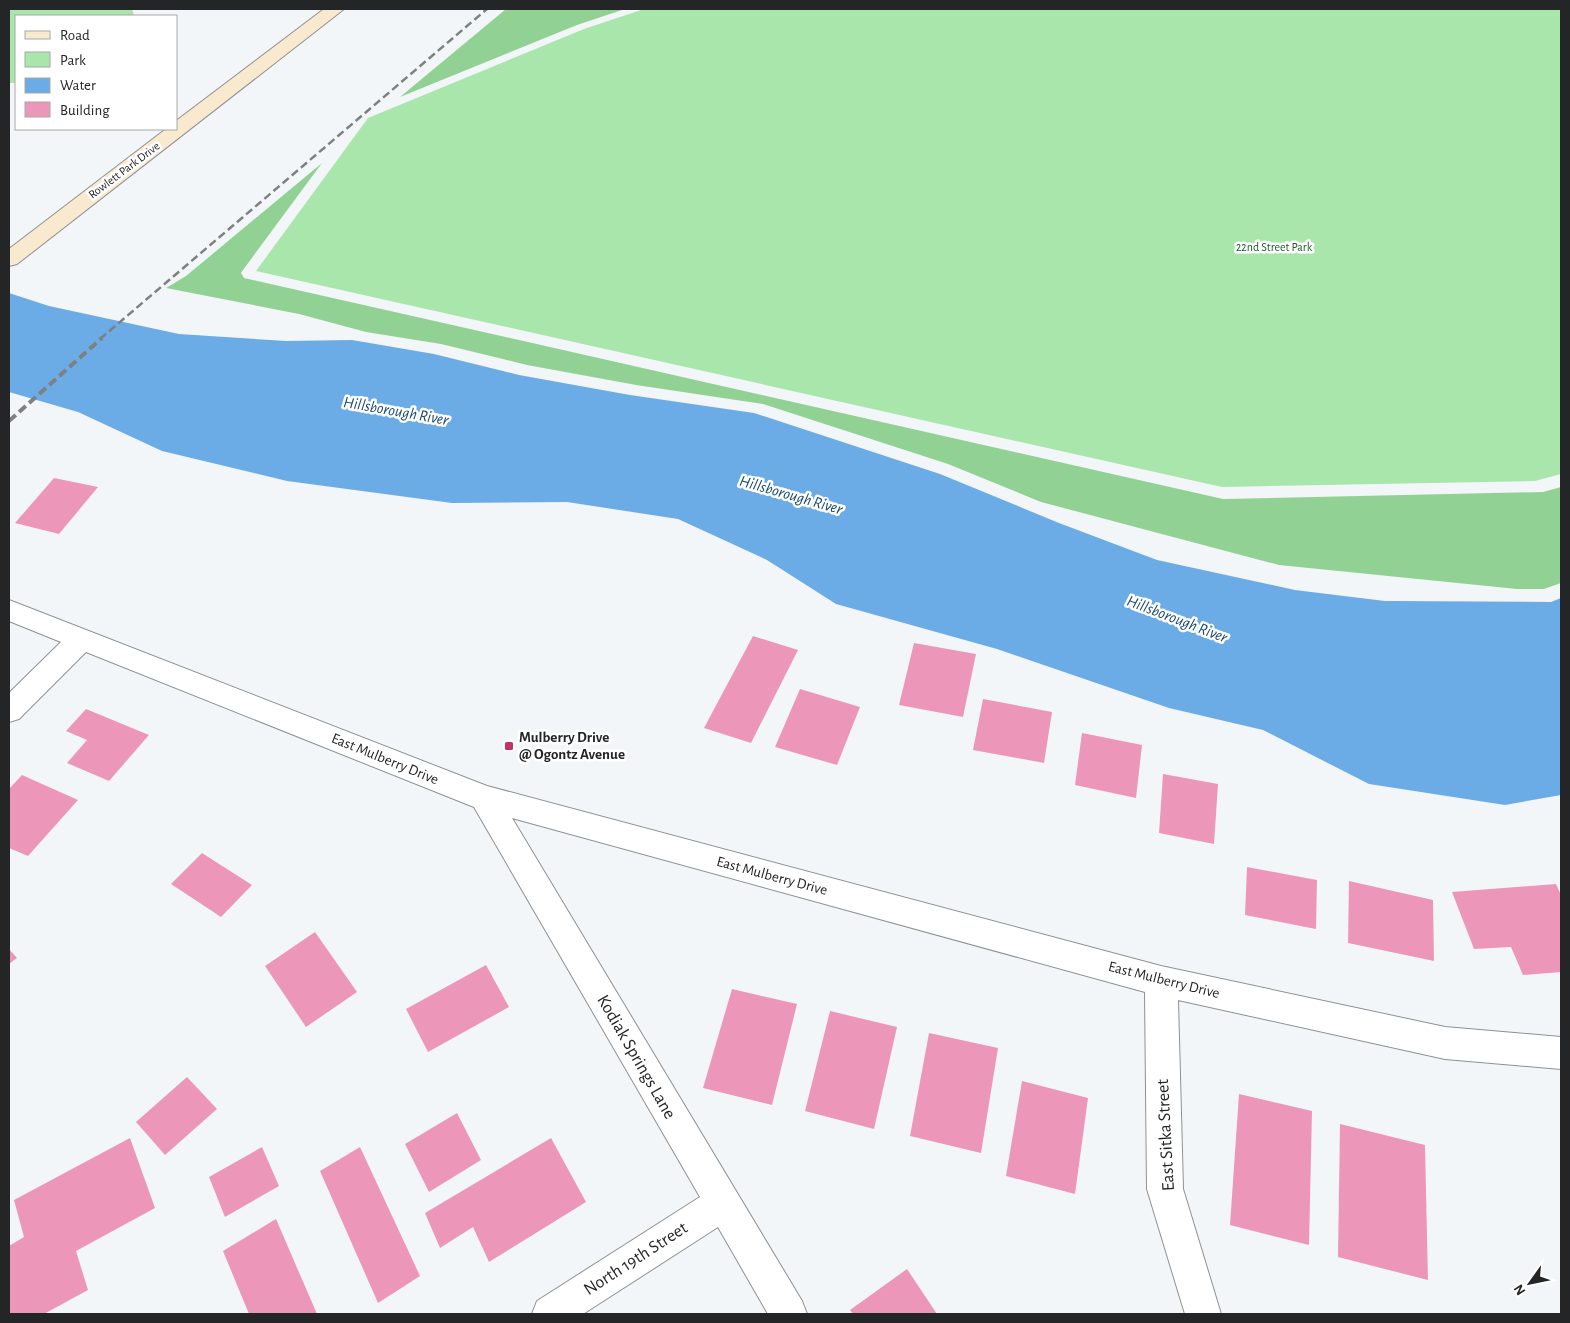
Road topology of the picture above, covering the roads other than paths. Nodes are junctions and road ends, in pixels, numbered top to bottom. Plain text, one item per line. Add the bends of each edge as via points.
1 (335, 9) edge
2 (178, 129) edge
3 (177, 130) edge
4 (9, 259) edge
5 (9, 610) edge
6 (81, 639) junction
7 (9, 710) edge
8 (484, 798) junction
9 (1161, 981) junction
10 (1561, 1053) edge
11 (722, 1203) junction
12 (550, 1314) edge
13 (789, 1314) edge
14 (1203, 1314) edge

1 - 2 street, Rowlett Park Drive
3 - 4 street, Rowlett Park Drive
5 - 6 street, East Mulberry Drive
6 - 7 street
6 - 8 street, East Mulberry Drive
8 - 9 street, East Mulberry Drive
8 - 11 street, Kodiak Springs Lane
9 - 10 street, East Mulberry Drive via 1445,1043
9 - 14 street, East Sitka Street via 1165,1189
11 - 12 street, North 19th Street
11 - 13 street, Kodiak Springs Lane

